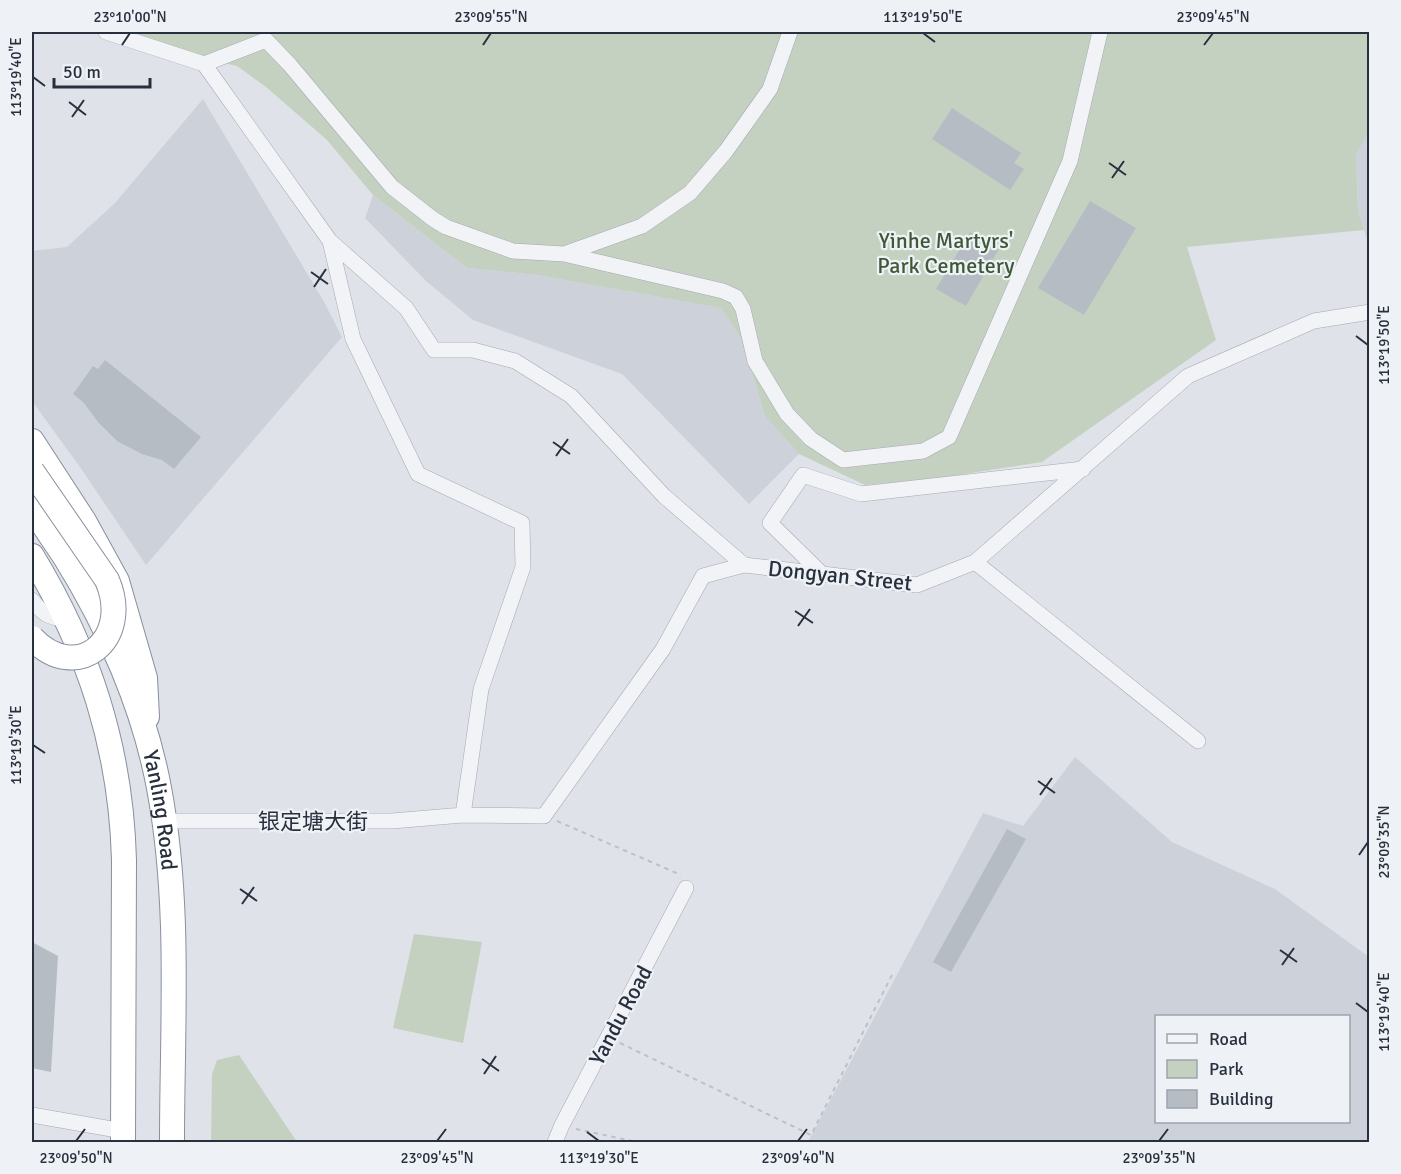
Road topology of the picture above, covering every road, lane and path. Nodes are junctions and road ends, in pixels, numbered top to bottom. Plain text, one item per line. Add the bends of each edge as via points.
1 (106, 32) edge
2 (789, 32) edge
3 (1100, 32) edge
4 (204, 64) junction
5 (330, 241) junction
6 (564, 254) junction
7 (1370, 312) edge
8 (32, 441) edge
9 (1083, 469) junction
10 (32, 471) edge
11 (32, 507) edge
12 (32, 556) edge
13 (975, 562) junction
14 (744, 565) junction
15 (822, 574) junction
16 (32, 600) edge
17 (67, 619) junction
18 (32, 638) edge
19 (147, 741) junction
20 (1198, 741) dead end
21 (462, 815) junction
22 (544, 816) junction
23 (164, 821) junction
24 (684, 882) joint
25 (892, 975) dead end
26 (608, 1037) junction
27 (32, 1115) edge
28 (561, 1125) junction
29 (123, 1137) edge
30 (172, 1143) edge
31 (555, 1143) edge
32 (637, 1143) edge

1 - 4 street
2 - 6 street via 770,89 690,194 642,226
3 - 6 street via 1070,161 949,437 922,451 843,460 811,440 787,414 755,361 743,309 736,297
4 - 5 street
4 - 6 street via 266,40 392,187 433,219 460,234 513,251
5 - 14 street via 406,308 434,350 472,350 515,361 571,396 664,496
5 - 21 street via 353,339 418,474 522,523 523,567 481,688
7 - 9 street, Dongyan Street via 1314,321 1188,376
8 - 19 highway via 117,581 145,678
9 - 13 street, Dongyan Street
9 - 15 street via 861,494 803,475 770,523
10 - 18 highway, bridge via 106,580 112,593 114,619 105,641 86,654 62,657 50,653
11 - 19 highway, Yanling Road via 93,608 118,659
12 - 17 highway, Yanling Road
13 - 15 street, Dongyan Street via 917,585
13 - 20 street
14 - 15 street, Dongyan Street
14 - 22 street, Dongyan Street via 703,576 663,648
16 - 17 street via 44,614
17 - 29 highway, Yanling Road via 101,707 120,794 124,860
19 - 23 highway, Yanling Road
21 - 22 street
21 - 23 street, 银定塘大街 via 392,822
22 - 24 path
23 - 30 highway, Yanling Road via 172,900
24 - 26 street, Yandu Road
25 - 26 path via 811,1135
26 - 28 street, Yandu Road
27 - 29 street
28 - 31 street, Yandu Road
28 - 32 path

